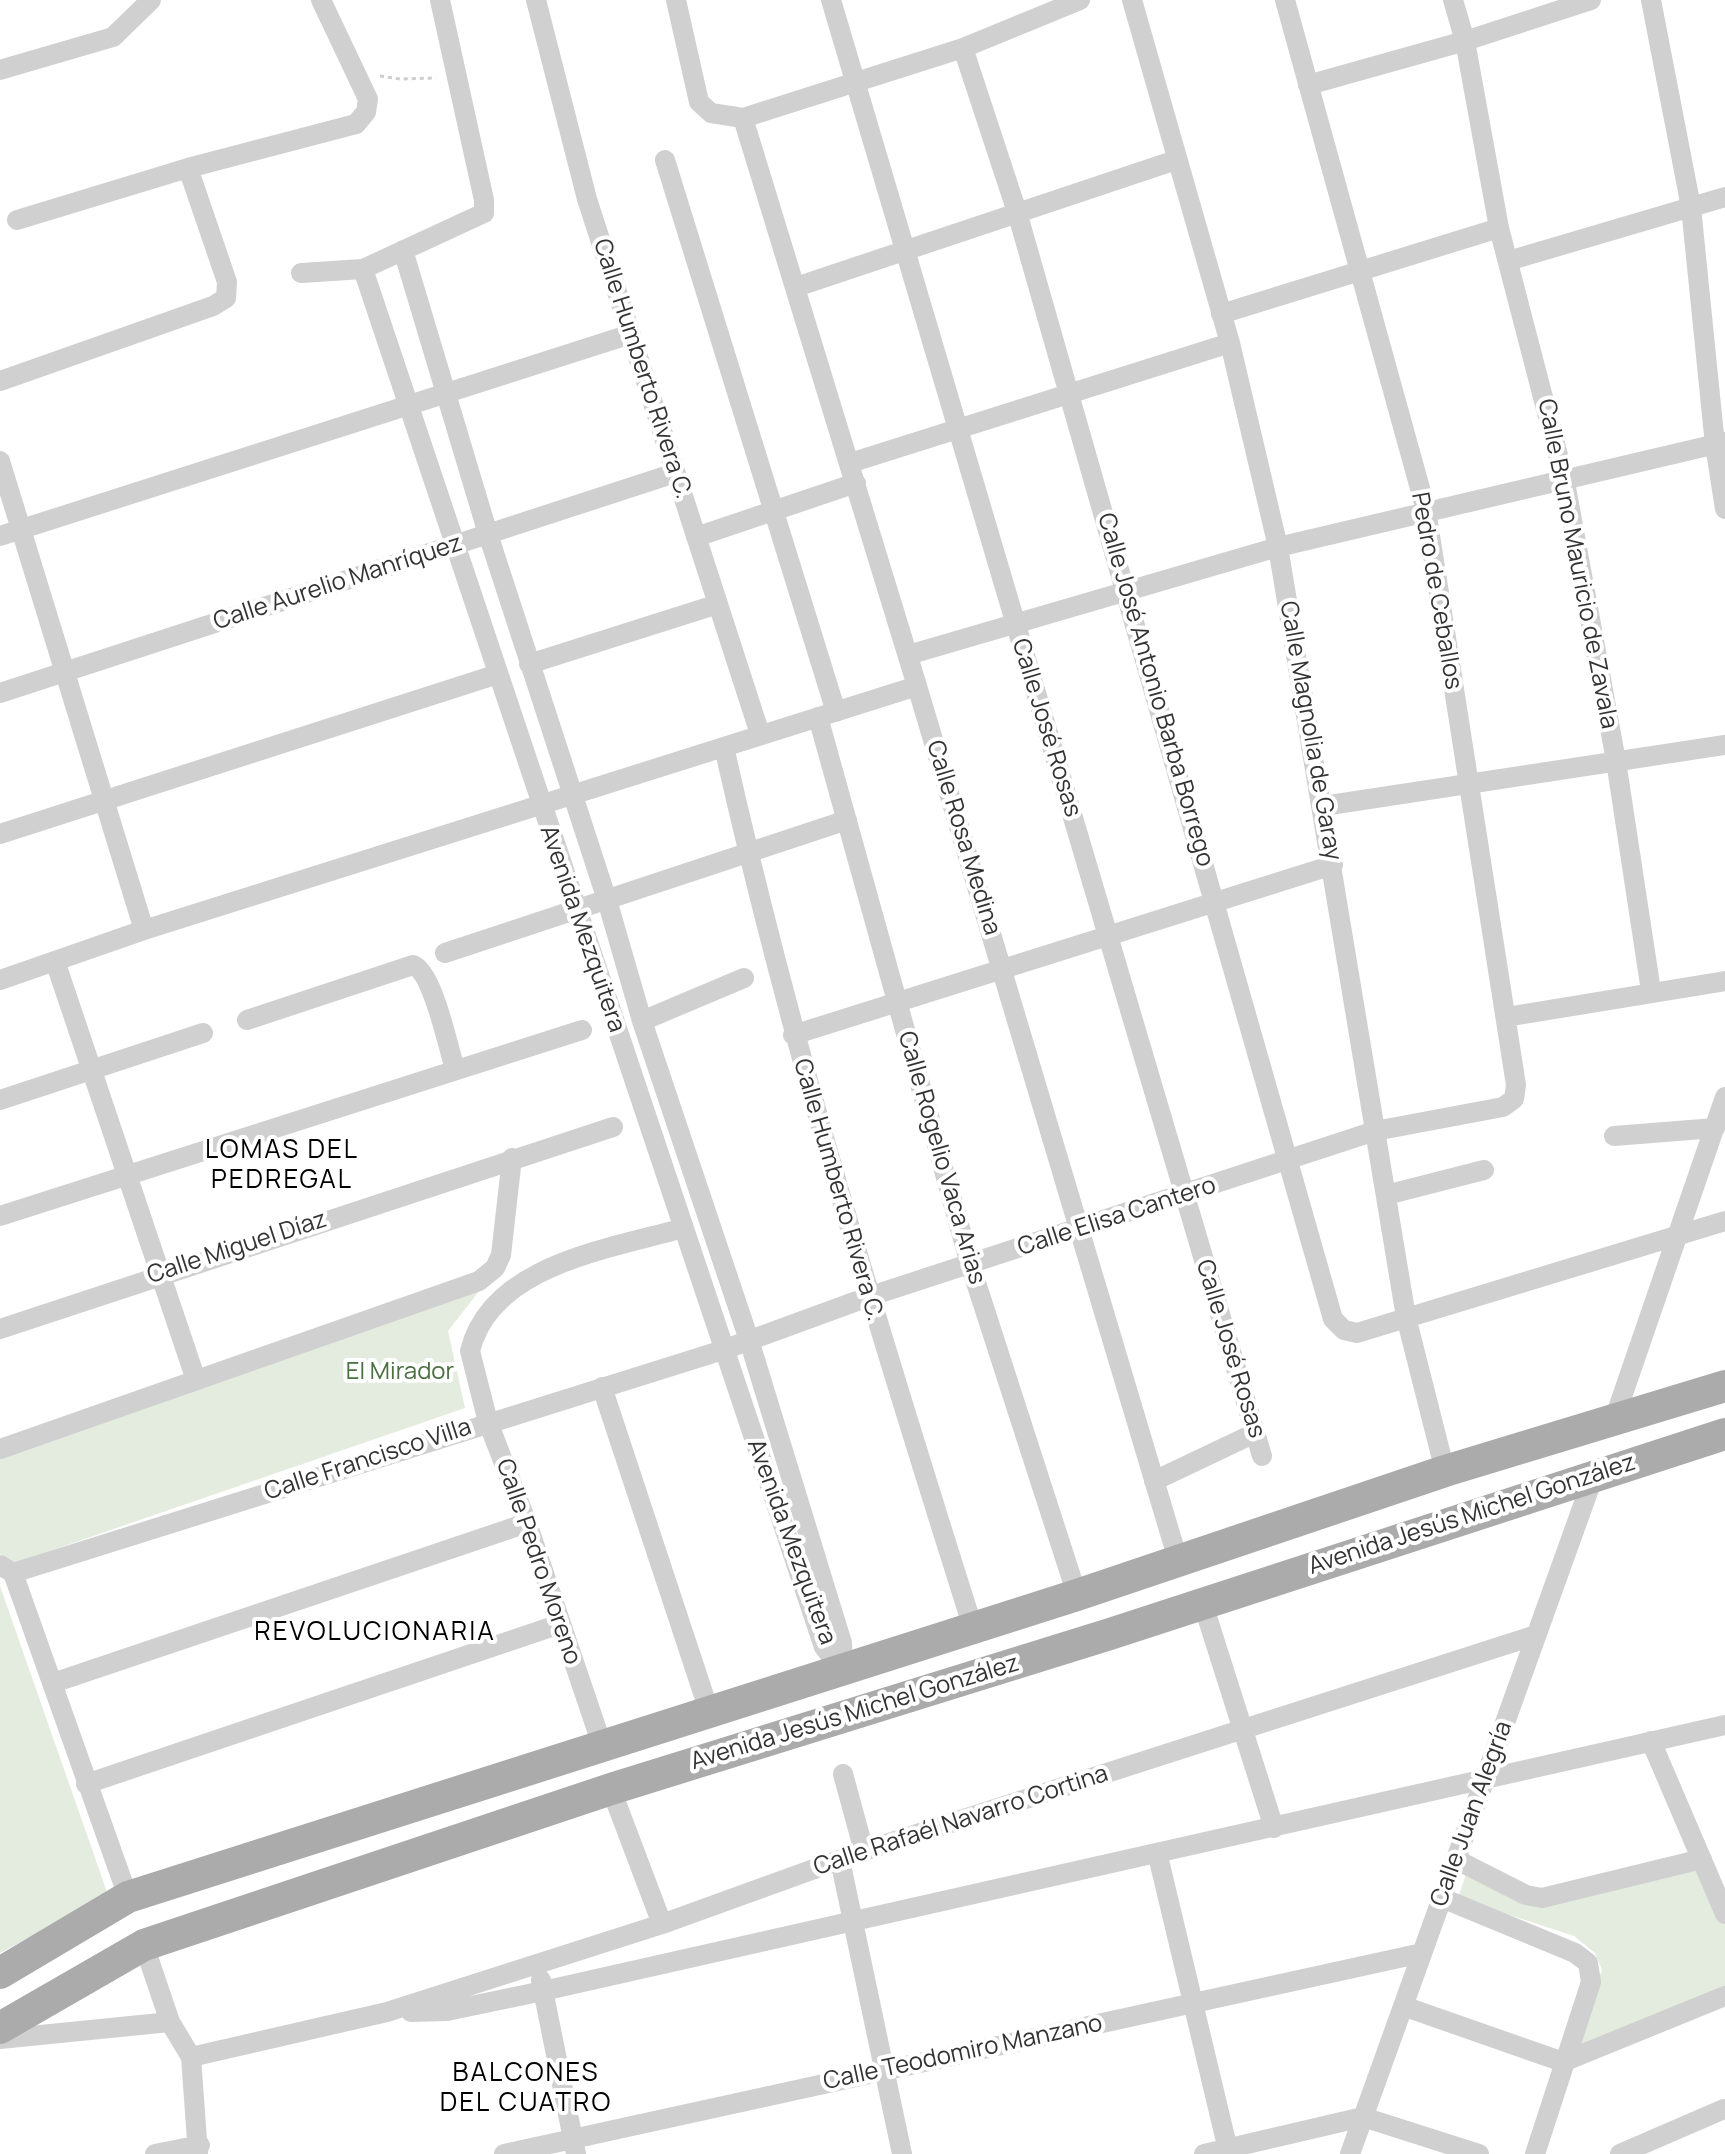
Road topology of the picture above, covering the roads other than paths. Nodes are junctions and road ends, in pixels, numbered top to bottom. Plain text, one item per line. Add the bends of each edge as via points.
1 (151, 0) edge
2 (321, 0) edge
3 (440, 0) edge
4 (536, 0) edge
5 (676, 0) edge
6 (831, 0) edge
7 (1080, 0) edge
8 (1132, 0) edge
9 (1285, 0) edge
10 (1453, 0) edge
11 (1591, 0) edge
12 (1651, 0) edge
13 (1465, 41) junction
14 (963, 48) junction
15 (0, 70) edge
16 (853, 83) junction
17 (1308, 85) junction
18 (743, 118) junction
19 (665, 160) dead end
20 (1176, 160) junction
21 (188, 168) junction
22 (1725, 197) edge
23 (1691, 207) junction
24 (1017, 212) junction
25 (17, 220) dead end
26 (1499, 228) junction
27 (403, 250) junction
28 (904, 251) junction
29 (1508, 261) junction
30 (363, 269) junction
31 (1358, 270) junction
32 (301, 273) dead end
33 (796, 287) junction
34 (1221, 314) junction
35 (631, 334) junction
36 (1230, 343) junction
37 (0, 381) edge
38 (1069, 392) junction
39 (446, 393) junction
40 (408, 405) junction
41 (960, 430) junction
42 (1720, 444) edge
43 (0, 461) edge
44 (675, 473) junction
45 (853, 473) junction
46 (1565, 482) junction
47 (1725, 509) edge
48 (776, 510) junction
49 (1426, 510) junction
50 (21, 529) junction
51 (488, 534) junction
52 (0, 536) edge
53 (696, 537) junction
54 (457, 544) junction
55 (1278, 547) junction
56 (1126, 591) junction
57 (718, 604) junction
58 (1014, 624) junction
59 (908, 655) junction
60 (529, 664) junction
61 (65, 672) junction
62 (498, 674) junction
63 (917, 686) junction
64 (0, 693) edge
65 (827, 714) junction
66 (760, 734) junction
67 (1725, 745) edge
68 (724, 747) junction
69 (1616, 761) junction
70 (1468, 784) junction
71 (572, 795) junction
72 (105, 798) junction
73 (540, 805) junction
74 (1323, 806) junction
75 (847, 820) junction
76 (0, 834) edge
77 (748, 853) junction
78 (1333, 865) junction
79 (607, 900) junction
80 (1217, 901) junction
81 (576, 910) junction
82 (144, 930) junction
83 (1108, 936) junction
84 (445, 953) dead end
85 (55, 961) junction
86 (1002, 970) junction
87 (744, 978) dead end
88 (0, 980) edge
89 (1725, 981) edge
90 (1651, 991) junction
91 (898, 1003) junction
92 (1506, 1017) junction
93 (247, 1020) dead end
94 (642, 1021) junction
95 (582, 1030) dead end
96 (203, 1033) dead end
97 (793, 1035) junction
98 (92, 1069) junction
99 (455, 1069) junction
100 (1725, 1097) edge
101 (1514, 1099) joint
102 (0, 1100) edge
103 (613, 1127) dead end
104 (1715, 1128) junction
105 (1375, 1131) junction
106 (1614, 1136) dead end
107 (512, 1158) junction
108 (1289, 1161) junction
109 (1484, 1170) dead end
110 (127, 1173) junction
111 (1386, 1195) junction
112 (1183, 1196) junction
113 (0, 1216) edge
114 (1725, 1221) edge
115 (683, 1228) junction
116 (1079, 1229) junction
117 (1680, 1233) junction
118 (970, 1264) junction
119 (160, 1274) junction
120 (868, 1297) junction
121 (1406, 1317) junction
122 (0, 1329) edge
123 (749, 1340) junction
124 (723, 1350) junction
125 (196, 1380) junction
126 (1725, 1386) edge
127 (602, 1387) junction
128 (1614, 1420) junction
129 (488, 1422) junction
130 (1255, 1433) junction
131 (1725, 1434) edge
132 (0, 1449) edge
133 (1262, 1456) dead end
134 (1445, 1471) junction
135 (1594, 1475) junction
136 (1154, 1481) junction
137 (527, 1523) junction
138 (1178, 1560) junction
139 (7, 1569) edge
140 (1077, 1595) junction
141 (1203, 1604) junction
142 (560, 1624) junction
143 (973, 1628) junction
144 (1110, 1634) junction
145 (1536, 1635) junction
146 (843, 1671) junction
147 (53, 1683) junction
148 (709, 1711) junction
149 (1725, 1725) edge
150 (1243, 1729) junction
151 (1651, 1741) junction
152 (602, 1745) junction
153 (843, 1774) dead end
154 (1484, 1779) junction
155 (86, 1784) junction
156 (611, 1789) junction
157 (1274, 1828) junction
158 (864, 1851) junction
159 (1158, 1856) junction
160 (1455, 1859) junction
161 (1702, 1859) junction
162 (840, 1860) junction
163 (128, 1897) junction
164 (1442, 1898) junction
165 (1725, 1914) edge
166 (853, 1921) junction
167 (662, 1924) junction
168 (144, 1945) junction
169 (1422, 1953) junction
170 (538, 1964) junction
171 (0, 1973) edge
172 (543, 1991) junction
173 (1725, 1996) edge
174 (1193, 2003) junction
175 (1403, 2006) junction
176 (387, 2012) junction
177 (170, 2022) junction
178 (0, 2028) edge
179 (0, 2039) edge
180 (191, 2057) junction
181 (1563, 2062) junction
182 (884, 2070) junction
183 (1724, 2109) edge
184 (1363, 2117) junction
185 (574, 2146) edge
186 (1664, 2146) edge
187 (199, 2150) edge
188 (1539, 2150) edge
189 (1229, 2151) edge
190 (155, 2154) edge
191 (504, 2154) edge
192 (902, 2154) edge
193 (1204, 2154) edge
194 (1350, 2154) edge
195 (1479, 2154) edge
196 (1620, 2154) edge

1 - 15 street via 113,37
2 - 21 street via 357,69 368,105 361,119 349,127
3 - 27 street via 484,213
4 - 35 street, Calle Humberto Rivera C. via 587,199
5 - 18 street via 699,102 711,113
6 - 16 street, Calle José Rosas
7 - 14 street
8 - 20 street, Calle Magnolia de Garay
9 - 17 street, Pedro de Ceballos
10 - 13 street, Calle Bruno Mauricio de Zavala
11 - 13 street
12 - 23 street
13 - 17 street
13 - 26 street, Calle Bruno Mauricio de Zavala
14 - 16 street
14 - 24 street, Calle José Antonio Barba Borrego
16 - 18 street
16 - 28 street, Calle José Rosas
17 - 31 street, Pedro de Ceballos
18 - 33 street, Calle Rosa Medina
19 - 48 street, Calle Rogelio Vaca Arias
20 - 24 street
20 - 34 street, Calle Magnolia de Garay
21 - 25 street
21 - 37 street via 227,282 226,298
22 - 23 street
23 - 29 street
23 - 42 street
24 - 28 street
24 - 38 street, Calle José Antonio Barba Borrego
26 - 29 street, Calle Bruno Mauricio de Zavala
26 - 31 street
27 - 30 street
27 - 39 street, Avenida Mezquitera
28 - 33 street
28 - 41 street, Calle José Rosas
29 - 46 street, Calle Bruno Mauricio de Zavala
30 - 32 street
30 - 40 street, Avenida Mezquitera
31 - 34 street
31 - 49 street, Pedro de Ceballos
33 - 45 street, Calle Rosa Medina
34 - 36 street, Calle Magnolia de Garay
35 - 39 street
35 - 44 street, Calle Humberto Rivera C.
36 - 38 street
36 - 55 street, Calle Magnolia de Garay
38 - 41 street
38 - 56 street, Calle José Antonio Barba Borrego
39 - 40 street
39 - 51 street, Avenida Mezquitera
40 - 50 street
40 - 54 street, Avenida Mezquitera
41 - 45 street
41 - 58 street, Calle José Rosas
42 - 46 street
42 - 47 street
43 - 50 street
44 - 51 street, Calle Aurelio Manríquez
44 - 53 street, Calle Humberto Rivera C.
45 - 48 street
45 - 59 street, Calle Rosa Medina
46 - 49 street
46 - 69 street, Calle Bruno Mauricio de Zavala
48 - 53 street
48 - 65 street, Calle Rogelio Vaca Arias
49 - 55 street
49 - 70 street, Pedro de Ceballos
50 - 52 street
50 - 61 street
51 - 54 street, Calle Aurelio Manríquez
51 - 60 street, Avenida Mezquitera
53 - 57 street, Calle Humberto Rivera C.
54 - 61 street, Calle Aurelio Manríquez
54 - 62 street, Avenida Mezquitera
55 - 56 street
55 - 74 street, Calle Magnolia de Garay
56 - 58 street
56 - 80 street, Calle José Antonio Barba Borrego
57 - 60 street
57 - 66 street, Calle Humberto Rivera C.
58 - 59 street
58 - 83 street, Calle José Rosas
59 - 63 street, Calle Rosa Medina
60 - 71 street, Avenida Mezquitera
61 - 64 street, Calle Aurelio Manríquez
61 - 72 street
62 - 72 street
62 - 73 street, Avenida Mezquitera
63 - 65 street
63 - 86 street, Calle Rosa Medina
65 - 66 street
65 - 75 street, Calle Rogelio Vaca Arias
66 - 68 street
67 - 69 street
68 - 71 street
68 - 77 street, Calle Humberto Rivera C.
69 - 70 street
69 - 90 street, Calle Bruno Mauricio de Zavala
70 - 74 street
70 - 92 street, Pedro de Ceballos
71 - 73 street
71 - 79 street, Avenida Mezquitera
72 - 76 street
72 - 82 street
73 - 81 street, Avenida Mezquitera
73 - 82 street
74 - 78 street, Calle Magnolia de Garay
75 - 77 street
75 - 91 street, Calle Rogelio Vaca Arias
77 - 79 street
77 - 97 street, Calle Humberto Rivera C.
78 - 80 street
78 - 105 street, Calle Magnolia de Garay
79 - 81 street
79 - 94 street, Avenida Mezquitera
80 - 83 street
80 - 108 street, Calle José Antonio Barba Borrego
81 - 84 street
81 - 115 street, Avenida Mezquitera
82 - 85 street
83 - 86 street
83 - 112 street, Calle José Rosas
85 - 88 street
85 - 98 street
86 - 91 street
86 - 116 street, Calle Rosa Medina
87 - 94 street
89 - 90 street
90 - 92 street
91 - 97 street
91 - 118 street, Calle Rogelio Vaca Arias
92 - 101 street, Pedro de Ceballos
93 - 99 street via 406,966 420,967
94 - 123 street, Avenida Mezquitera
95 - 99 street
96 - 98 street
97 - 120 street, Calle Humberto Rivera C.
98 - 102 street
98 - 110 street
99 - 110 street
100 - 104 street
101 - 105 street, Calle Elisa Cantero via 1503,1107
103 - 107 street, Calle Miguel Díaz
104 - 106 street
104 - 117 street
105 - 108 street, Calle Elisa Cantero
105 - 111 street, Calle Magnolia de Garay
107 - 119 street, Calle Miguel Díaz
107 - 125 street via 501,1255 479,1281
108 - 112 street, Calle Elisa Cantero
108 - 121 street, Calle José Antonio Barba Borrego via 1333,1319 1357,1333
109 - 111 street
110 - 113 street
110 - 119 street
111 - 121 street, Calle Magnolia de Garay
112 - 116 street, Calle Elisa Cantero
112 - 130 street, Calle José Rosas
114 - 117 street
115 - 124 street, Avenida Mezquitera
115 - 129 street, Calle Pedro Moreno via 558,1266 522,1280 503,1295 470,1351
116 - 118 street, Calle Elisa Cantero
116 - 136 street, Calle Rosa Medina
117 - 121 street
117 - 128 street
118 - 120 street, Calle Elisa Cantero
118 - 140 street, Calle Rogelio Vaca Arias
119 - 122 street, Calle Miguel Díaz
119 - 125 street
120 - 123 street, Calle Elisa Cantero
120 - 143 street, Calle Humberto Rivera C.
121 - 134 street, Calle Magnolia de Garay
123 - 124 street, Calle Elisa Cantero
123 - 146 street, Avenida Mezquitera via 842,1643
124 - 127 street, Calle Francisco Villa
124 - 146 street, Avenida Mezquitera via 824,1647
125 - 132 street
126 - 128 main road, Avenida Jesús Michel González
127 - 129 street, Calle Francisco Villa
127 - 148 street
128 - 134 main road, Avenida Jesús Michel González
129 - 137 street, Calle Pedro Moreno
129 - 139 street, Calle Francisco Villa
130 - 133 street, Calle José Rosas
130 - 136 street
131 - 135 main road, Avenida Jesús Michel González
134 - 138 main road, Avenida Jesús Michel González
135 - 141 main road, Avenida Jesús Michel González
135 - 145 street, Calle Juan Alegría
136 - 138 street, Calle Rosa Medina
137 - 142 street, Calle Pedro Moreno
137 - 147 street
138 - 140 main road, Avenida Jesús Michel González
139 - 147 street
140 - 143 main road, Avenida Jesús Michel González
141 - 144 main road, Avenida Jesús Michel González
141 - 150 street
142 - 152 street, Calle Pedro Moreno
142 - 155 street
143 - 146 main road, Avenida Jesús Michel González
144 - 146 main road via 1050,1633 883,1687 866,1686
144 - 156 main road, Avenida Jesús Michel González
145 - 150 street, Calle Rafaél Navarro Cortina
145 - 154 street, Calle Juan Alegría
146 - 148 main road, Avenida Jesús Michel González
146 - 156 main road via 835,1691 816,1706 663,1758
147 - 155 street
148 - 152 main road, Avenida Jesús Michel González
149 - 151 street, Calle Rafaél Navarro Cortina
150 - 157 street
150 - 158 street, Calle Rafaél Navarro Cortina
151 - 154 street, Calle Rafaél Navarro Cortina
151 - 161 street
152 - 163 main road, Avenida Jesús Michel González
153 - 158 street
154 - 157 street, Calle Rafaél Navarro Cortina
154 - 160 street, Calle Juan Alegría
155 - 163 street
156 - 167 street
156 - 168 main road, Avenida Jesús Michel González
157 - 159 street, Calle Rafaél Navarro Cortina
158 - 162 street, Calle Rafaél Navarro Cortina
159 - 166 street, Calle Rafaél Navarro Cortina
159 - 174 street
160 - 161 street via 1537,1898
160 - 164 street, Calle Juan Alegría
161 - 165 street
162 - 166 street
162 - 167 street, Calle Rafaél Navarro Cortina
163 - 171 main road, Avenida Jesús Michel González
164 - 169 street, Calle Juan Alegría
164 - 181 street via 1588,1963 1591,1982
166 - 172 street, Calle Rafaél Navarro Cortina
166 - 182 street
167 - 170 street, Calle Rafaél Navarro Cortina
168 - 177 street
168 - 178 main road, Avenida Jesús Michel González
169 - 174 street, Calle Teodomiro Manzano
169 - 175 street, Calle Juan Alegría
170 - 172 street
170 - 176 street, Calle Rafaél Navarro Cortina
172 - 176 street, Calle Rafaél Navarro Cortina via 447,2011
172 - 185 street
173 - 181 street
174 - 182 street, Calle Teodomiro Manzano
174 - 189 street
175 - 181 street
175 - 184 street, Calle Juan Alegría
176 - 180 street, Calle Rafaél Navarro Cortina
177 - 179 street
177 - 180 street
180 - 187 street
181 - 188 street
182 - 185 street, Calle Teodomiro Manzano
182 - 192 street
183 - 186 street
184 - 189 street
184 - 194 street, Calle Juan Alegría
184 - 195 street
185 - 191 street, Calle Teodomiro Manzano
186 - 196 street
187 - 190 street
189 - 193 street

